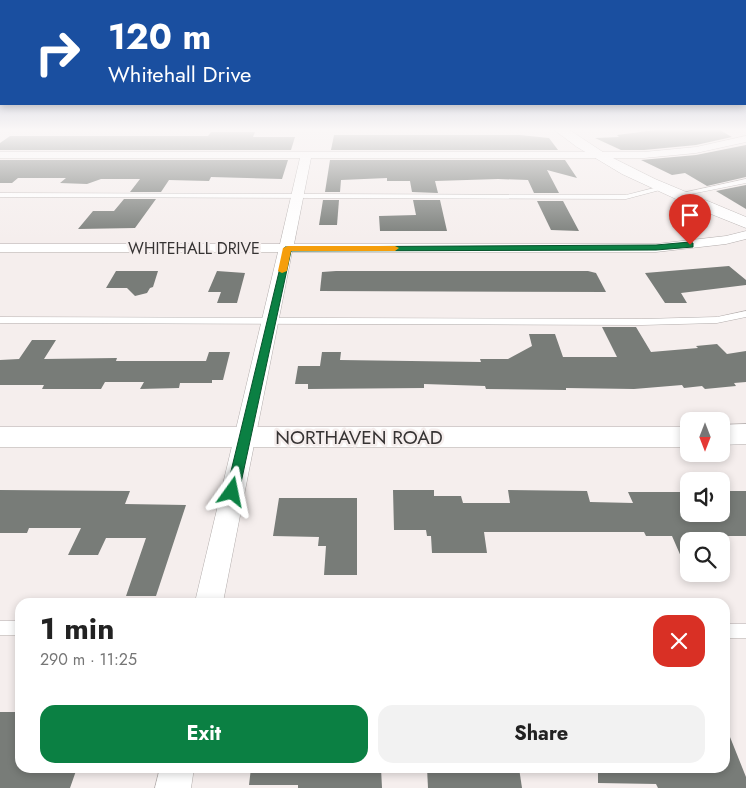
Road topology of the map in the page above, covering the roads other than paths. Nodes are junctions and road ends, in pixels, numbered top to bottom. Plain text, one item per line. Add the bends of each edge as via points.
1 (304, 166) edge
2 (616, 166) edge
3 (746, 181) edge
4 (658, 188) junction
5 (298, 195) junction
6 (675, 195) junction
7 (0, 196) edge
8 (746, 223) edge
9 (746, 235) edge
10 (0, 248) edge
11 (288, 248) junction
12 (746, 314) edge
13 (0, 320) edge
14 (271, 320) junction
15 (746, 434) edge
16 (730, 435) edge
17 (0, 437) edge
18 (680, 437) edge
19 (244, 438) junction
20 (210, 598) edge
21 (0, 628) edge
22 (15, 628) edge
23 (730, 631) edge
24 (746, 631) edge
25 (176, 773) edge
26 (173, 788) edge

1 - 5 street
2 - 4 street
3 - 6 lane
4 - 5 lane via 626,196
4 - 6 street
5 - 7 lane
5 - 11 street
6 - 8 street
9 - 11 street, WHITEHALL DRIVE via 656,248
10 - 11 street, WHITEHALL DRIVE
11 - 14 street
12 - 14 lane via 717,320 642,322
13 - 14 lane
14 - 19 street
15 - 16 street
17 - 19 street, NORTHAVEN ROAD
18 - 19 street, NORTHAVEN ROAD
19 - 20 street
21 - 22 lane
23 - 24 lane
25 - 26 street

